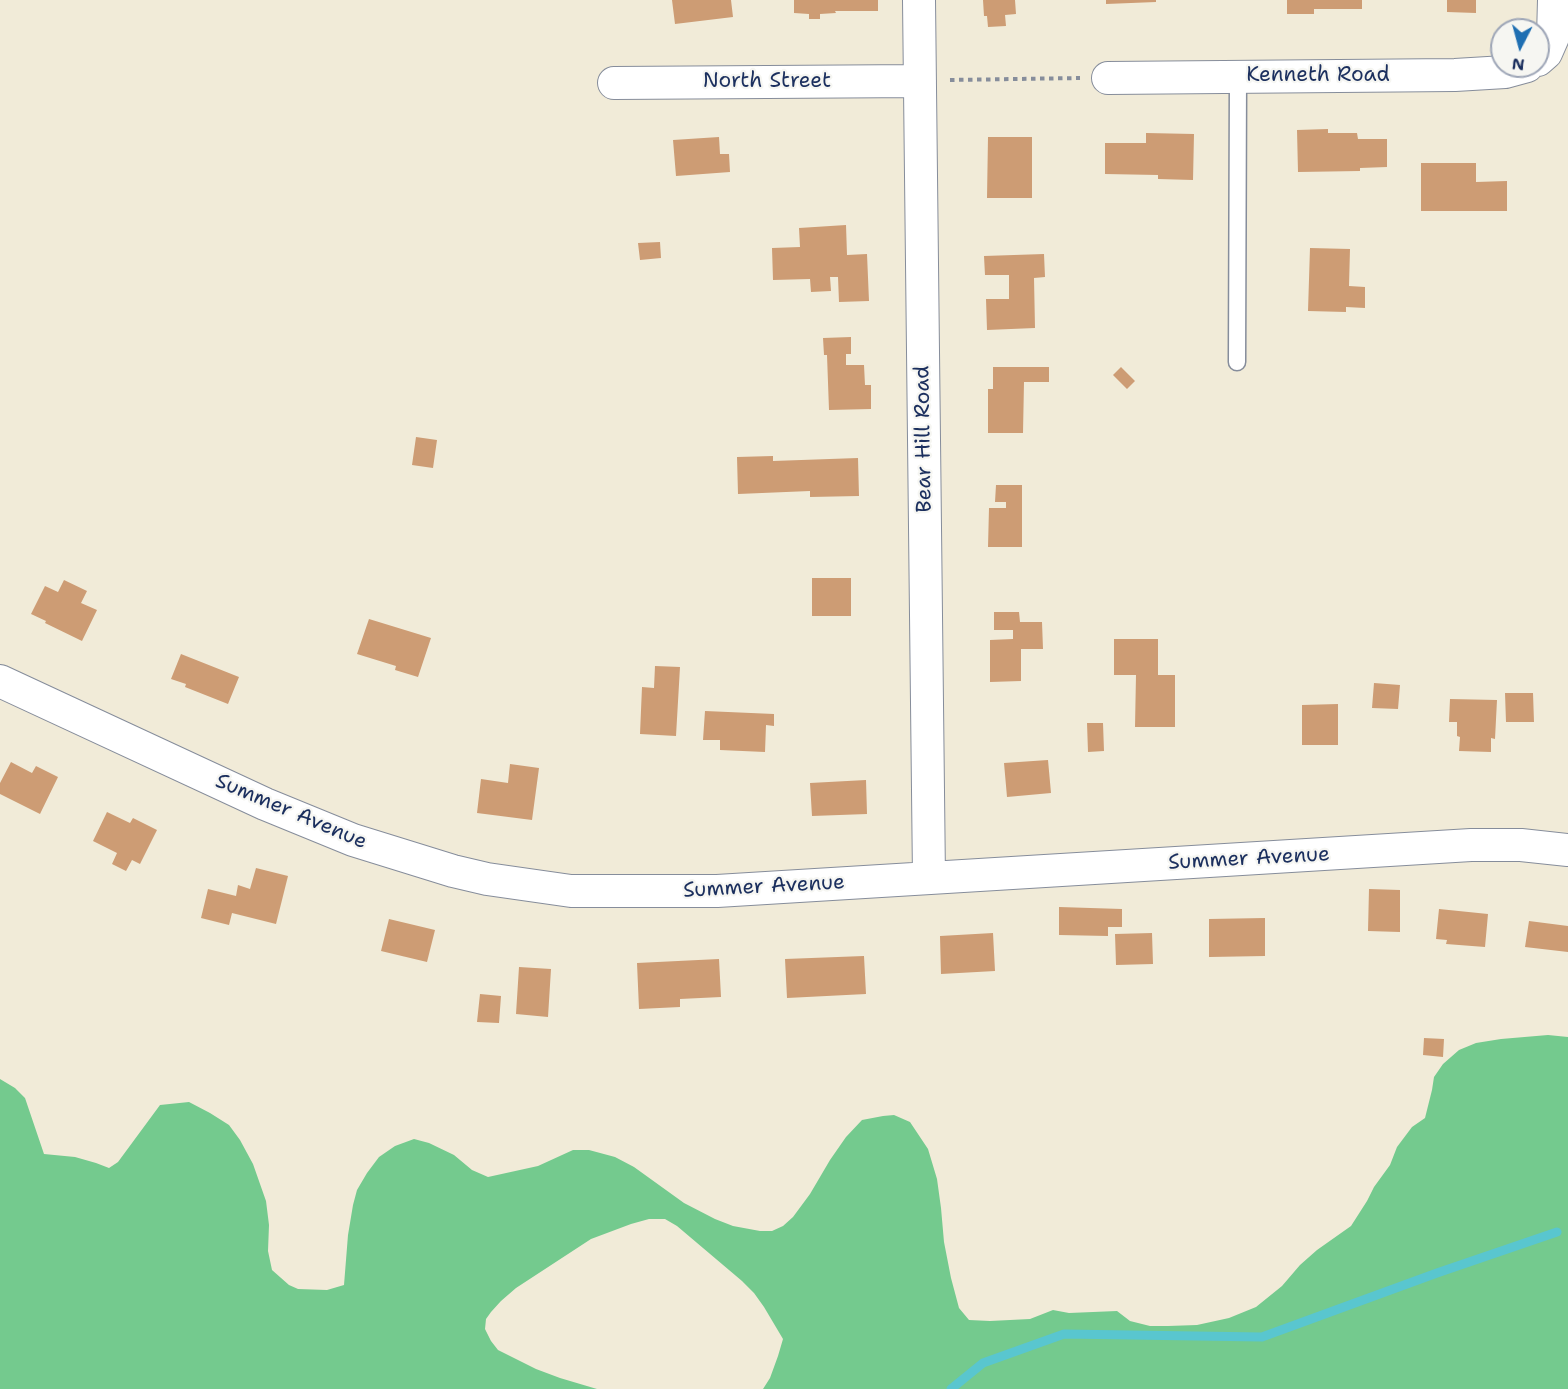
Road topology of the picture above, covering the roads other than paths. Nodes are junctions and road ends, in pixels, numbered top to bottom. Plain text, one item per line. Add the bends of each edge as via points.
1 (919, 0) edge
2 (1554, 0) edge
3 (1550, 43) edge
4 (1490, 73) edge
5 (1238, 77) junction
6 (1108, 78) road end
7 (920, 81) junction
8 (614, 83) dead end
9 (1237, 362) dead end
10 (0, 681) edge
11 (1568, 850) edge
12 (929, 878) junction

1 - 7 street, Bear Hill Road
2 - 3 street
4 - 5 street, Kenneth Road
5 - 6 street, Kenneth Road
5 - 9 lane
7 - 8 street, North Street
7 - 12 street, Bear Hill Road
10 - 12 street, Summer Avenue via 312,825 453,872 571,891 717,891
11 - 12 street, Summer Avenue via 1471,845

